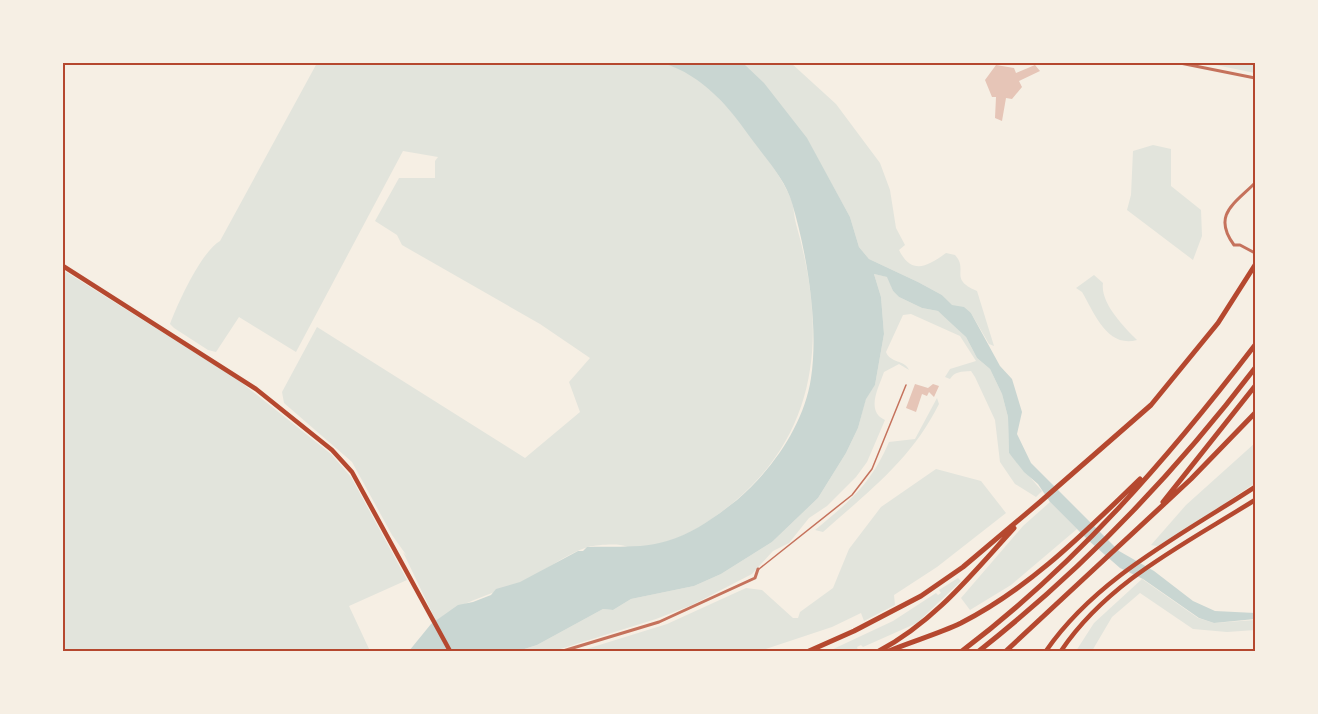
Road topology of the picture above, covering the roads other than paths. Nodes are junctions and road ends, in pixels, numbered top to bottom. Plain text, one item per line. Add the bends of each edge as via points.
1 (1180, 63) edge
2 (1255, 78) edge
3 (1255, 183) edge
4 (1255, 253) edge
5 (1255, 265) edge
6 (63, 266) edge
7 (1255, 345) edge
8 (1255, 368) edge
9 (906, 385) dead end
10 (1255, 386) edge
11 (1255, 412) edge
12 (1174, 447) junction
13 (1255, 488) edge
14 (1255, 500) edge
15 (1029, 511) junction
16 (1149, 519) junction
17 (758, 569) joint
18 (450, 651) edge
19 (563, 651) edge
20 (810, 651) edge
21 (879, 651) edge
22 (889, 651) edge
23 (962, 651) edge
24 (979, 651) edge
25 (1006, 651) edge
26 (1046, 651) edge
27 (1061, 651) edge

1 - 2 street
3 - 4 street via 1227,212 1224,224 1234,245
5 - 15 highway via 1218,323 1151,405
6 - 18 main road via 250,384 339,456 352,472
7 - 12 highway
8 - 24 highway via 1189,451 1092,554
9 - 17 lane via 872,469 852,495
10 - 16 highway
11 - 16 highway
12 - 22 highway via 1082,535 1018,588 943,631
12 - 23 highway via 1088,540
13 - 26 main road via 1122,575 1071,618
14 - 27 main road via 1130,578 1092,612
15 - 20 highway via 963,567 921,596
15 - 21 highway via 941,608 911,633
16 - 25 highway
17 - 19 street via 755,578 659,622

